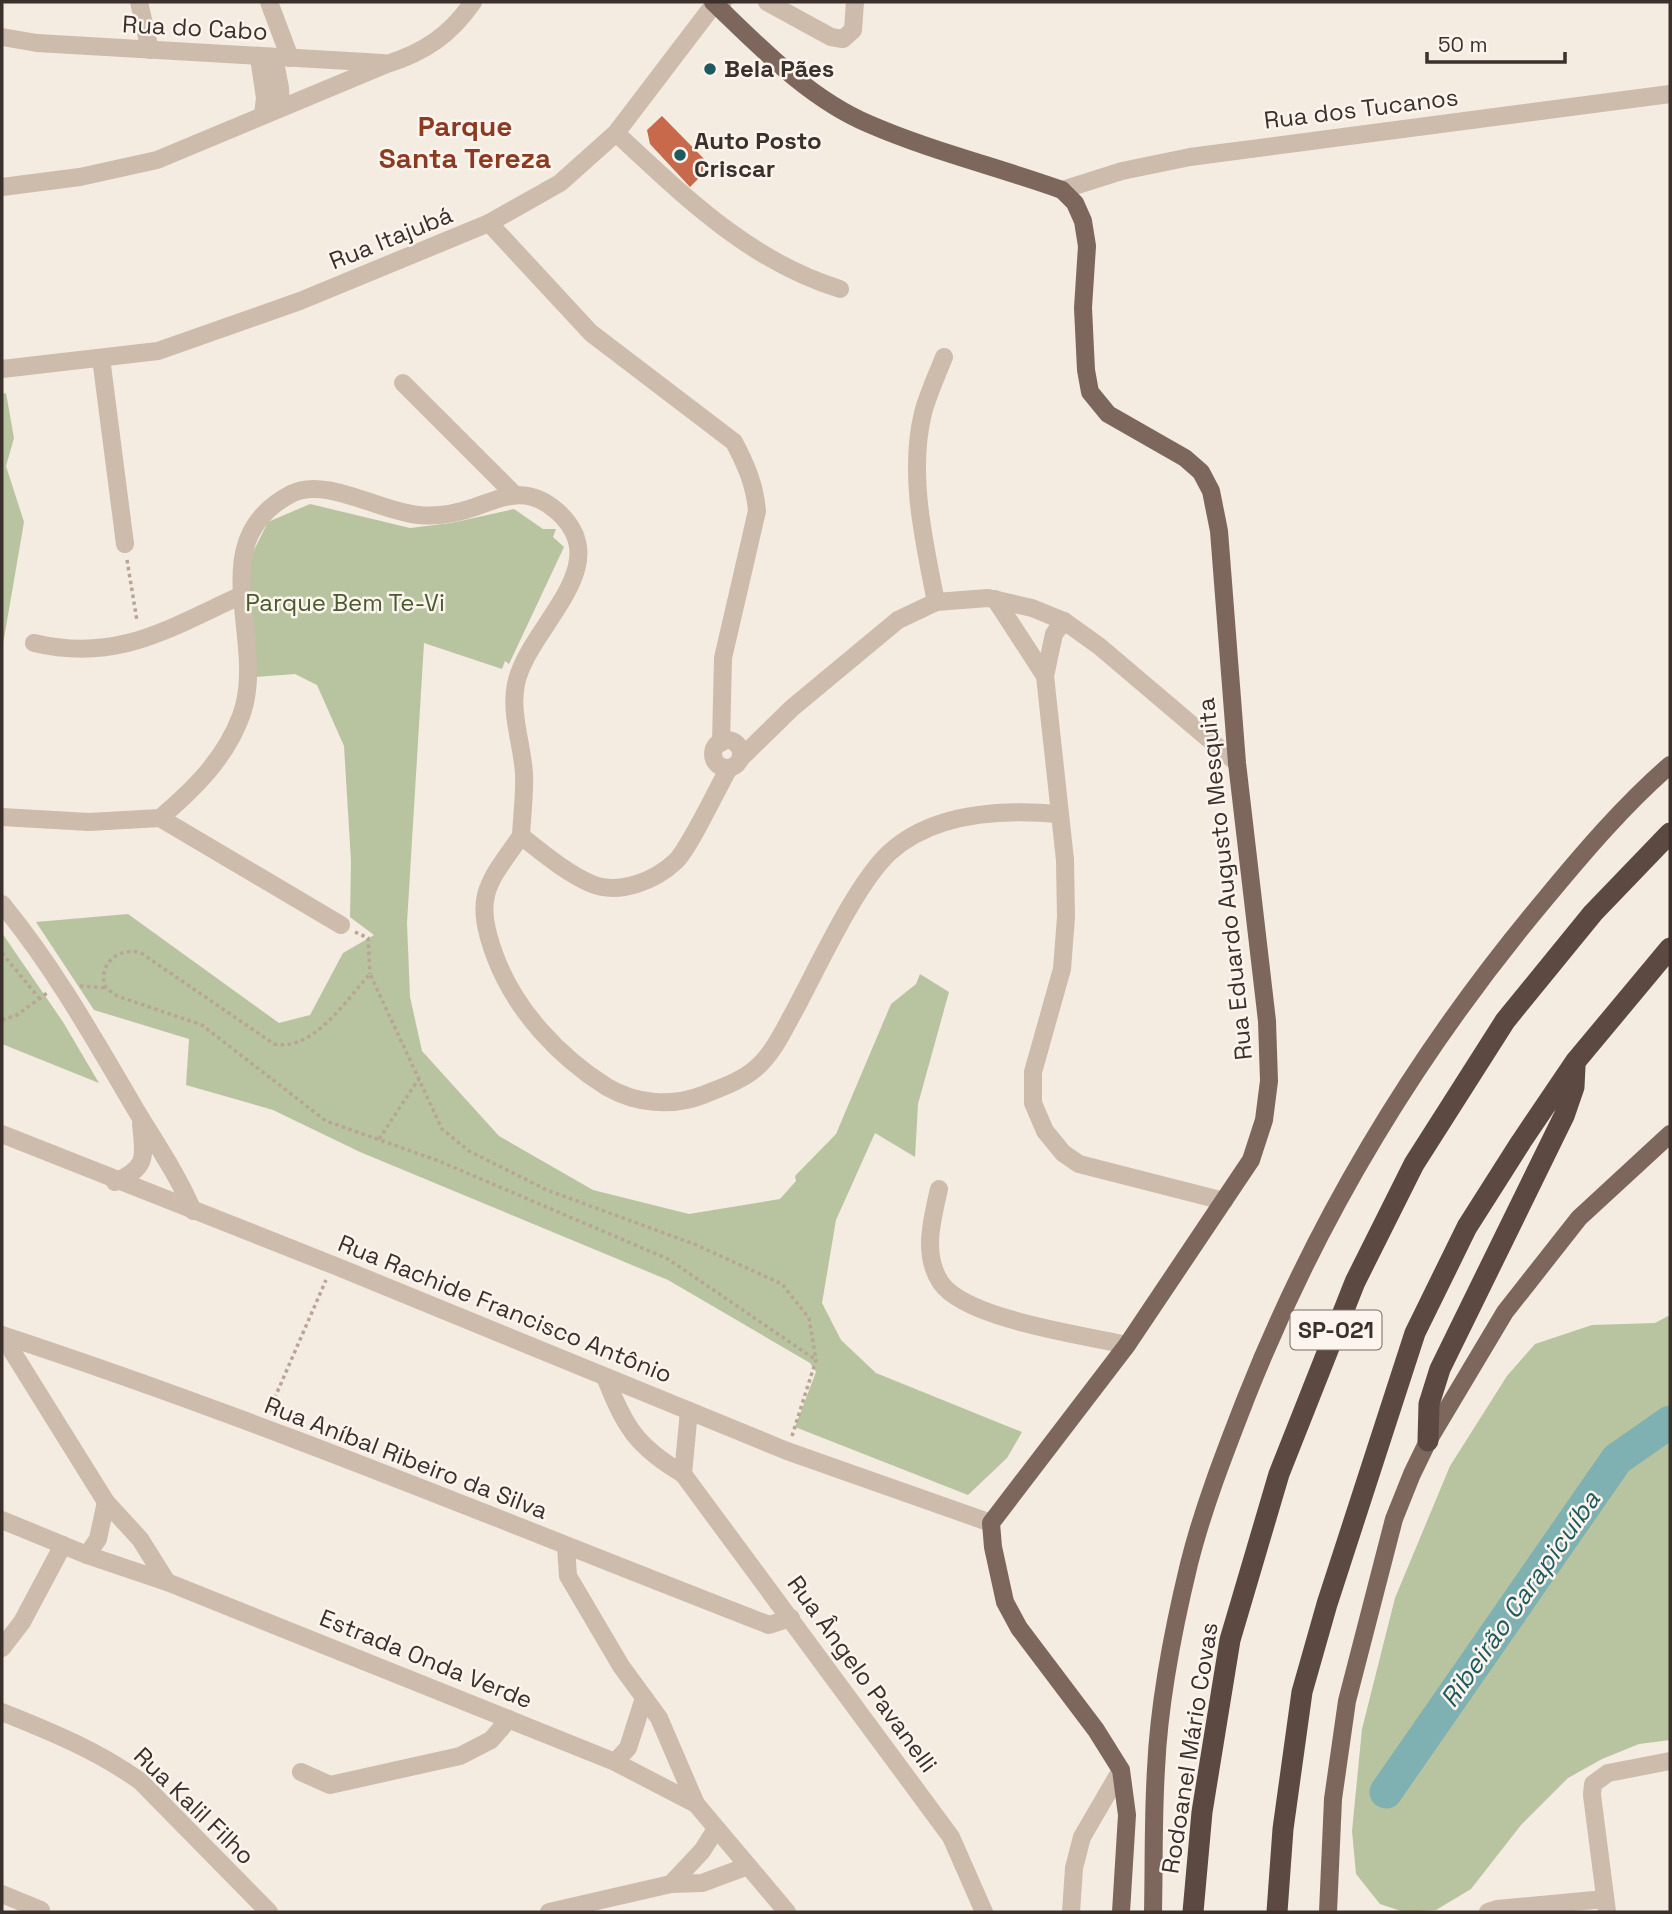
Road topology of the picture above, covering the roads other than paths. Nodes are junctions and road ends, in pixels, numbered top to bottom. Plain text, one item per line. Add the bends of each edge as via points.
1 (139, 2) edge
2 (269, 2) edge
3 (473, 2) edge
4 (717, 2) edge
5 (767, 2) edge
6 (855, 2) edge
7 (2, 37) edge
8 (150, 50) junction
9 (274, 58) junction
10 (387, 64) junction
11 (1670, 94) edge
12 (281, 108) junction
13 (263, 115) junction
14 (616, 133) junction
15 (2, 187) edge
16 (1062, 190) junction
17 (489, 223) junction
18 (840, 289) dead end
19 (944, 357) dead end
20 (101, 358) junction
21 (2, 369) edge
22 (403, 383) dead end
23 (513, 493) junction
24 (125, 544) road end
25 (242, 595) junction
26 (995, 599) junction
27 (936, 602) junction
28 (1064, 621) junction
29 (34, 643) dead end
30 (1045, 676) junction
31 (735, 763) junction
32 (1237, 763) junction
33 (1670, 765) edge
34 (1059, 814) junction
35 (160, 818) junction
36 (6, 821) edge
37 (1670, 833) edge
38 (521, 836) junction
39 (2, 904) edge
40 (341, 925) road end
41 (1670, 948) edge
42 (1575, 1062) junction
43 (140, 1118) junction
44 (1670, 1133) edge
45 (2, 1135) edge
46 (115, 1182) junction
47 (939, 1189) dead end
48 (1224, 1201) junction
49 (192, 1211) junction
50 (2, 1335) edge
51 (1126, 1345) junction
52 (605, 1377) junction
53 (690, 1411) junction
54 (1428, 1441) junction
55 (683, 1474) junction
56 (106, 1502) junction
57 (2, 1520) edge
58 (991, 1523) junction
59 (63, 1545) junction
60 (566, 1546) junction
61 (87, 1555) junction
62 (167, 1583) junction
63 (791, 1618) junction
64 (2, 1647) edge
65 (644, 1698) junction
66 (2, 1712) edge
67 (509, 1719) junction
68 (1670, 1761) edge
69 (615, 1762) junction
70 (1121, 1770) junction
71 (301, 1772) dead end
72 (696, 1804) junction
73 (716, 1829) junction
74 (748, 1866) junction
75 (671, 1884) junction
76 (2, 1894) edge
77 (1606, 1905) edge
78 (41, 1910) dead end
79 (269, 1912) edge
80 (549, 1912) edge
81 (787, 1912) edge
82 (984, 1912) edge
83 (1071, 1912) edge
84 (1121, 1912) edge
85 (1153, 1912) edge
86 (1194, 1912) edge
87 (1277, 1912) edge
88 (1328, 1912) edge
89 (1488, 1912) edge

1 - 8 street
2 - 9 street
3 - 10 street via 439,41
4 - 14 street, Rua Itajubá
4 - 16 main road via 746,35 819,96 867,124
5 - 6 street via 843,39 853,30
7 - 8 street, Rua do Cabo
8 - 9 street, Rua do Cabo
9 - 10 street, Rua do Cabo
9 - 12 street
9 - 13 street
10 - 12 street
11 - 16 street, Rua dos Tucanos via 1190,157
12 - 13 street
13 - 15 street via 157,160 80,177
14 - 17 street, Rua Itajubá via 560,183
14 - 18 street via 739,240 807,279
16 - 32 main road, Rua Eduardo Augusto Mesquita via 1079,212 1087,246 1083,308 1090,392 1108,414 1185,457 1201,472 1211,491 1219,531
17 - 20 street, Rua Itajubá via 232,326 158,351
17 - 31 street via 591,333 734,442 746,463 756,489 757,511 723,658 721,743 735,743
19 - 27 street via 923,413 918,447 921,519
20 - 21 street, Rua Itajubá
20 - 24 street
22 - 23 street
23 - 25 street via 468,510 418,515 311,488 292,493 268,509 246,539
23 - 38 street via 548,503 568,522 580,551 574,582 538,633 515,685 524,774
25 - 29 street via 141,641 87,650
25 - 35 street via 248,663 242,715 218,762
26 - 27 street
26 - 28 street
26 - 30 street
27 - 31 street via 898,620 792,708
28 - 30 street via 1054,634
28 - 32 street
30 - 34 street
31 - 38 street via 677,860 632,886 612,889 592,884
32 - 48 main road, Rua Eduardo Augusto Mesquita via 1267,1021 1269,1081 1264,1120 1251,1160
33 - 85 main road via 1563,878 1471,993 1360,1163 1284,1310 1234,1429 1190,1563 1162,1705
34 - 38 street via 1020,811 966,818 923,829 888,854 861,889 779,1040 756,1069 683,1103 650,1102 617,1093 579,1069 541,1031 511,988 491,943 484,896 487,884
34 - 48 street via 1066,917 1062,969 1033,1072 1033,1103 1045,1131 1079,1164
35 - 36 street
35 - 40 street
37 - 86 highway, Rodoanel Mário Covas / SP-021 via 1593,913 1505,1021 1414,1164 1355,1282 1279,1474 1230,1640 1202,1812
39 - 43 street via 62,984
41 - 42 highway, SP-021
42 - 54 highway via 1564,1116 1440,1369 1429,1404
42 - 87 highway, SP-021 via 1467,1227 1415,1333 1302,1692
43 - 46 street via 142,1164
43 - 49 street via 177,1173
44 - 54 main road via 1579,1218 1505,1312
45 - 46 street, Rua Rachide Francisco Antônio
46 - 49 street, Rua Rachide Francisco Antônio
47 - 51 street via 929,1233 931,1256 941,1283 962,1303 1018,1321
48 - 51 main road, Rua Eduardo Augusto Mesquita
49 - 52 street, Rua Rachide Francisco Antônio
50 - 56 street
50 - 60 street, Rua Aníbal Ribeiro da Silva via 261,1428
51 - 58 main road, Rua Eduardo Augusto Mesquita
52 - 53 street, Rua Rachide Francisco Antônio
52 - 55 street, Rua Ângelo Pavanelli via 625,1425 655,1457
53 - 55 street
53 - 58 street, Rua Rachide Francisco Antônio via 787,1451
54 - 88 main road via 1394,1518 1347,1701 1333,1798
55 - 63 street, Rua Ângelo Pavanelli
56 - 61 street via 98,1539
56 - 62 street via 140,1539
57 - 59 street, Estrada Onda Verde
58 - 70 main road via 1005,1602
59 - 61 street, Estrada Onda Verde
59 - 64 street via 22,1622
60 - 63 street, Rua Aníbal Ribeiro da Silva via 769,1625
60 - 65 street via 568,1576
61 - 62 street, Estrada Onda Verde
62 - 67 street, Estrada Onda Verde
63 - 82 street, Rua Ângelo Pavanelli via 951,1837
65 - 69 street via 628,1748
65 - 72 street via 659,1718
66 - 79 street, Rua Kalil Filho via 50,1731 140,1781
67 - 69 street, Estrada Onda Verde
67 - 71 street via 491,1740 460,1756 330,1785
68 - 77 street via 1608,1773 1593,1784
69 - 72 street, Estrada Onda Verde
70 - 83 street via 1082,1837
70 - 84 main road via 1127,1815
72 - 73 street, Estrada Onda Verde
73 - 74 street, Estrada Onda Verde
73 - 75 street
74 - 75 street via 702,1883
74 - 81 street, Estrada Onda Verde
75 - 80 street
76 - 78 street
77 - 89 street

